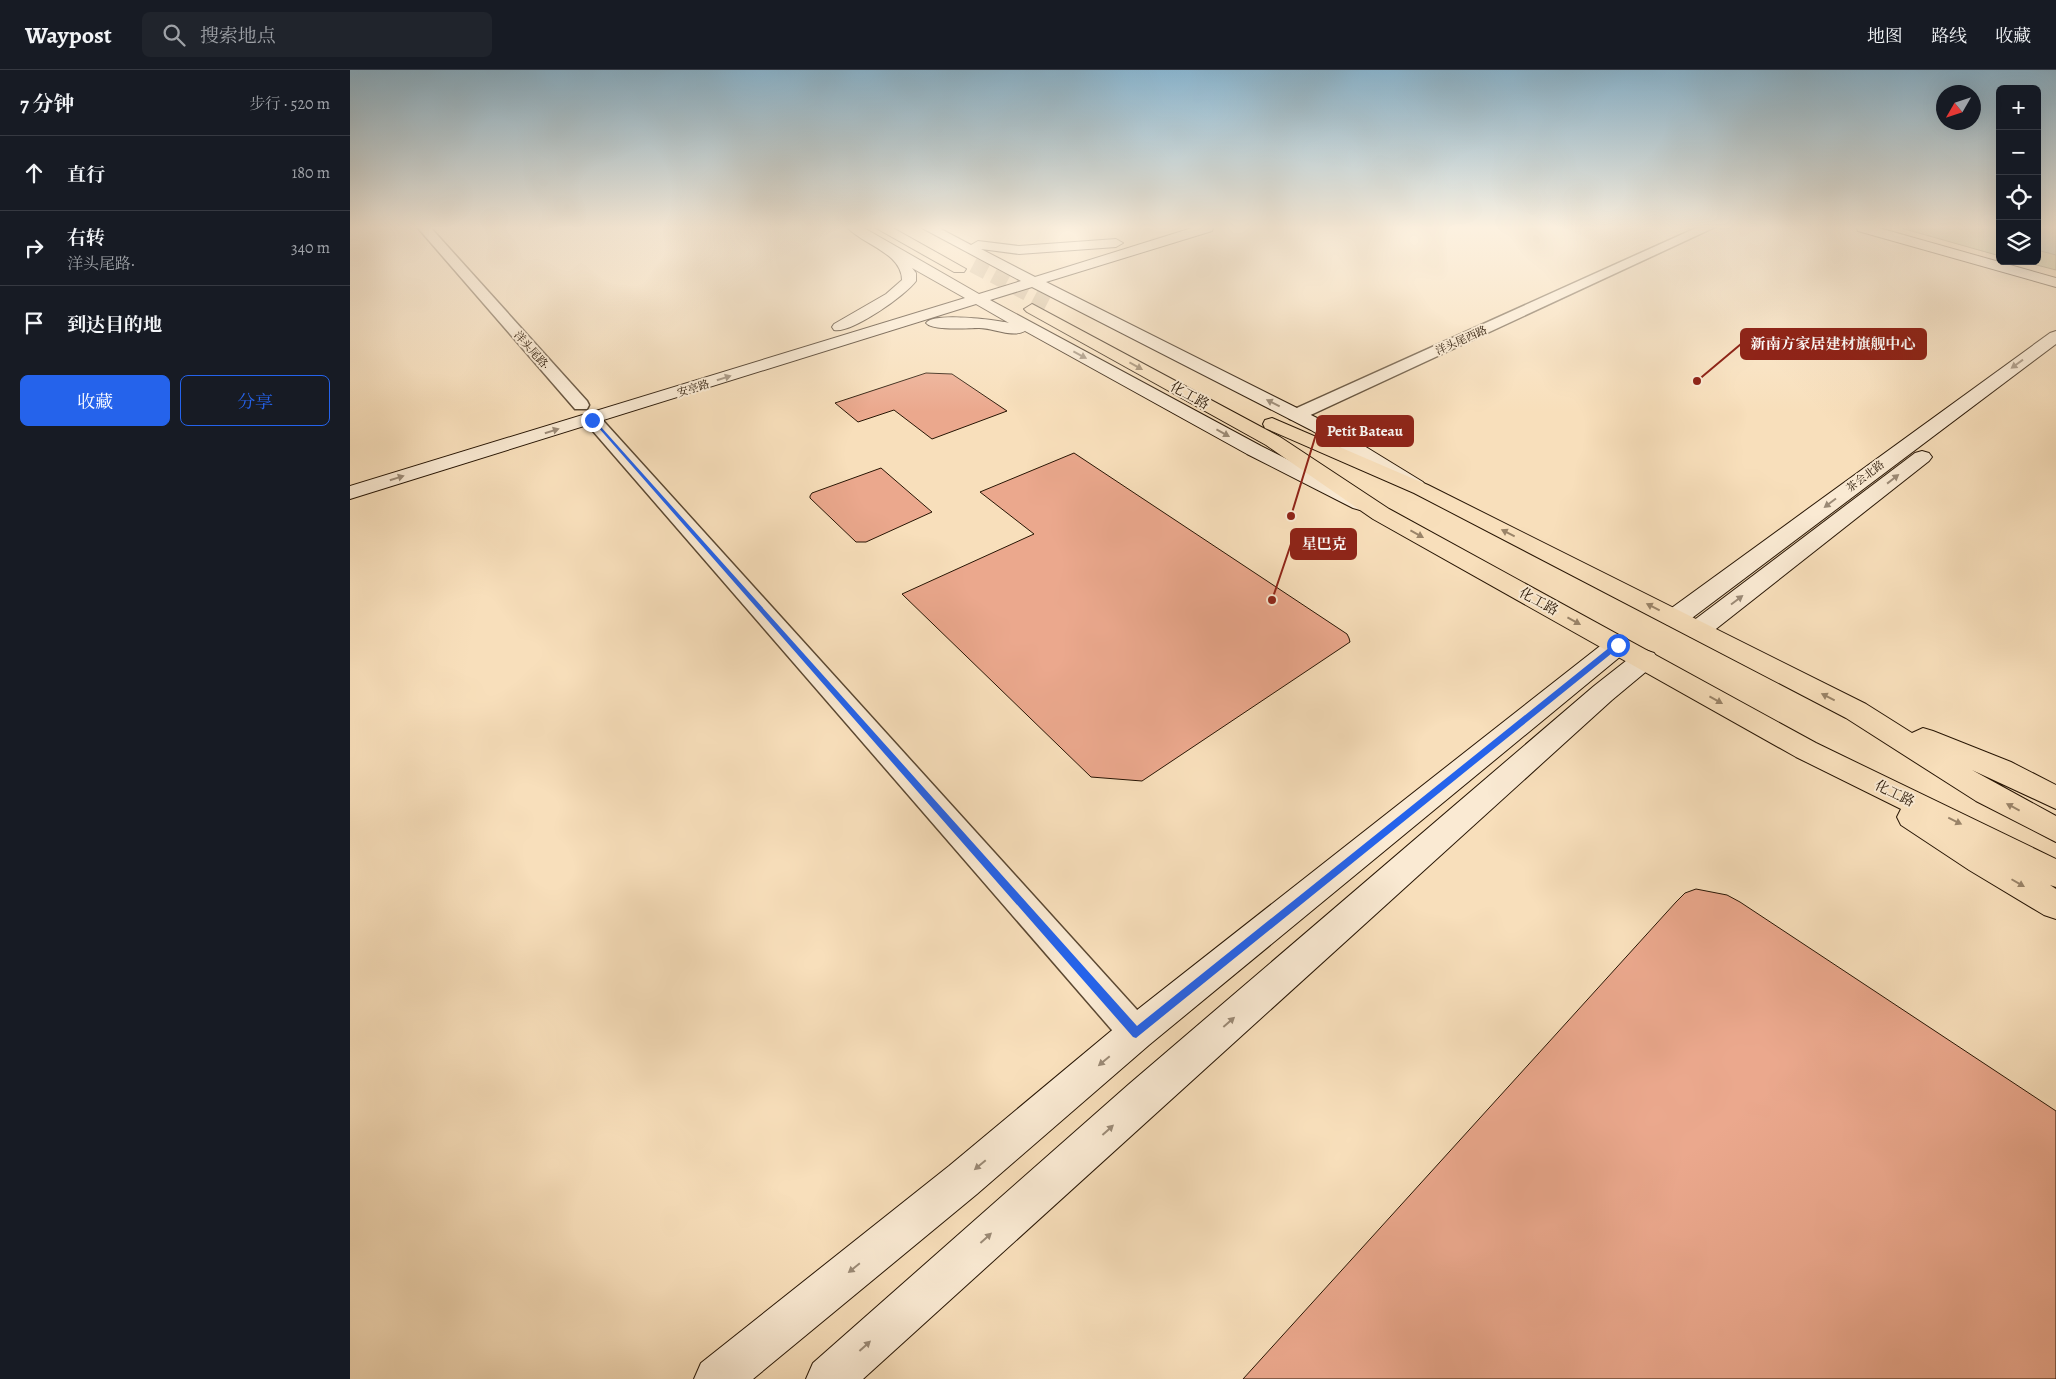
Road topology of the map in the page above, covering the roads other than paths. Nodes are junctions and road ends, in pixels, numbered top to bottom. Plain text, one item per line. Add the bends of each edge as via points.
1 (478, 289) edge
2 (900, 289) edge
3 (964, 289) tunnel mouth
4 (1013, 289) edge
5 (1050, 289) tunnel mouth
6 (1573, 289) edge
7 (961, 290) junction
8 (1087, 292) dead end
9 (978, 300) junction
10 (840, 326) junction
11 (1127, 329) junction
12 (2056, 336) edge
13 (856, 338) junction
14 (1051, 339) junction
15 (2056, 356) edge
16 (586, 412) junction
17 (1296, 415) junction
18 (477, 436) dead end
19 (1421, 489) junction
20 (350, 493) edge
21 (1381, 514) junction
22 (1675, 618) junction
23 (1698, 630) junction
24 (1631, 652) junction
25 (1856, 711) junction
26 (1806, 750) junction
27 (2056, 798) edge
28 (2056, 830) edge
29 (2056, 874) edge
30 (2056, 905) edge
31 (1136, 1033) junction
32 (717, 1379) edge
33 (829, 1379) edge

1 - 16 street, 洋头尾路·
2 - 10 main road
3 - 7 main road, 安亭路
4 - 9 main road, 安亭路
5 - 11 main road
6 - 17 street, 洋头尾西路
7 - 9 main road
7 - 10 main road, 安亭路
8 - 11 main road via 1090,299
9 - 13 main road, 安亭路
9 - 14 main road
10 - 16 main road, 安亭路
17 -> 11 main road
12 -> 22 main road, 茶会北路
13 - 14 main road via 906,326 956,322 1014,328
16 -> 13 main road, 安亭路
14 -> 21 main road via 1254,450
23 -> 15 main road, 茶会北路
16 - 18 main road, 安亭路
20 -> 16 main road, 安亭路
16 - 31 street, 洋头尾路·
17 - 19 main road
19 -> 21 highway, 化工路 via 1290,433 1040,307 1273,441
22 -> 19 highway, 化工路
21 -> 24 highway, 化工路
22 - 23 highway, 化工路
25 -> 23 highway, 化工路
24 -> 26 highway, 化工路
24 - 31 main road
33 -> 24 main road via 1603,693
25 - 27 highway via 2001,770
28 -> 25 highway, 化工路 via 1986,793
26 -> 29 highway, 化工路 via 1994,840
26 -> 30 highway via 1980,861
31 -> 32 main road via 963,1180

